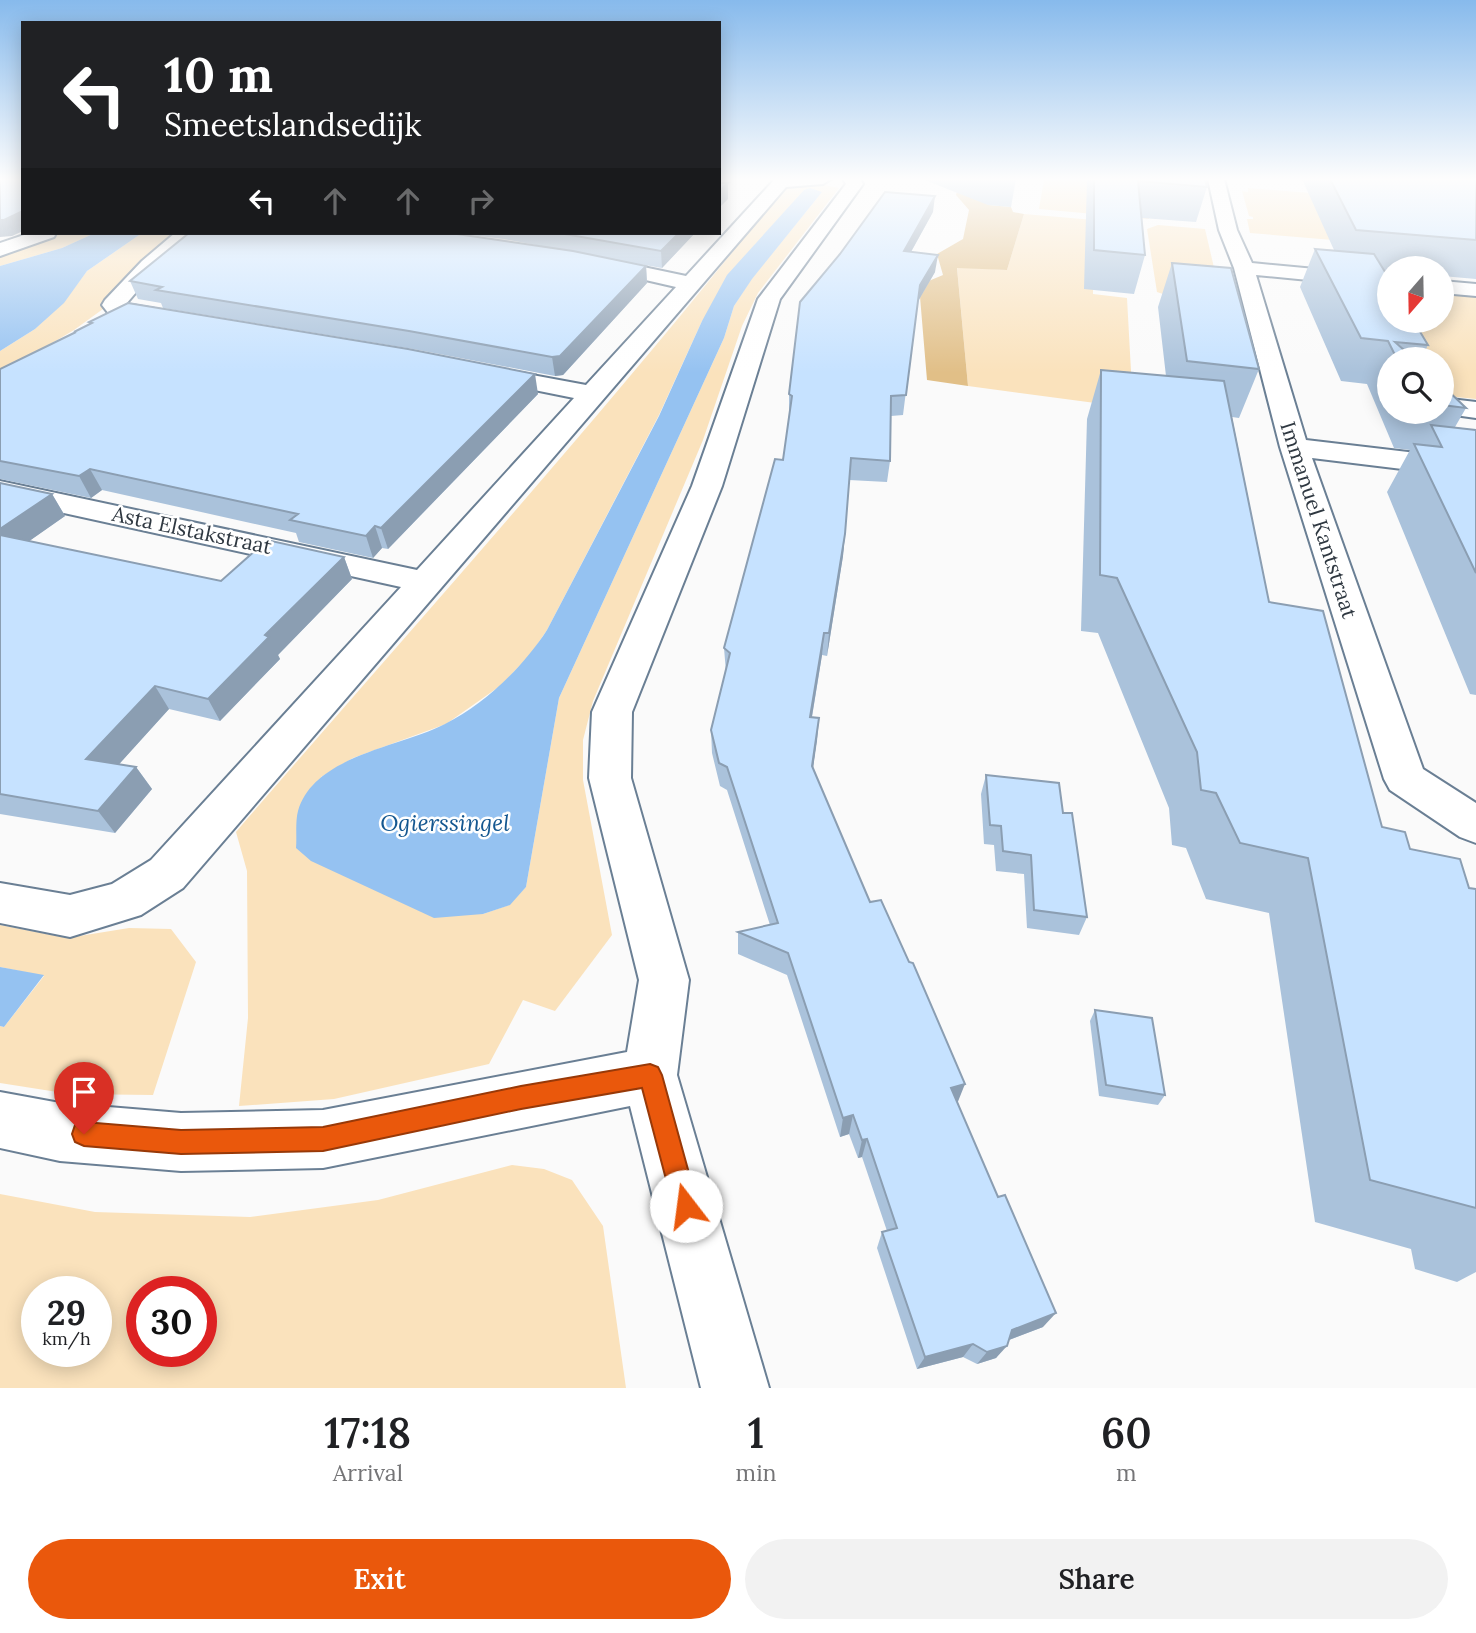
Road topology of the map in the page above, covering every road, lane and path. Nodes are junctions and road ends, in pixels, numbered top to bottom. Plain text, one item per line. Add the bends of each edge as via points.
1 (17, 244) edge
2 (174, 244) edge
3 (728, 244) edge
4 (810, 244) edge
5 (1234, 244) edge
6 (0, 250) edge
7 (575, 259) edge
8 (1244, 268) junction
9 (693, 284) junction
10 (1377, 288) edge
11 (1454, 288) edge
12 (1476, 290) edge
13 (198, 323) edge
14 (464, 369) edge
15 (591, 394) junction
16 (1454, 407) edge
17 (1476, 410) edge
18 (1294, 447) junction
19 (1476, 470) edge
20 (0, 490) edge
21 (425, 582) junction
22 (1476, 825) edge
23 (0, 903) edge
24 (650, 1075) junction
25 (0, 1119) edge
26 (735, 1388) edge

1 - 6 street
2 - 13 street via 113,305 110,315
3 - 9 street
4 - 24 street via 769,299 707,486 612,712 610,778 664,980
5 - 8 street, Immanuel Kantstraat
7 - 9 street
8 - 10 street
8 - 18 street, Immanuel Kantstraat
9 - 15 street
11 - 12 street
14 - 15 street
15 - 21 street
16 - 17 street
18 - 19 street
18 - 22 street, Immanuel Kantstraat via 1405,779
20 - 21 street, Asta Elstakstraat
21 - 23 street via 167,874 124,901 70,916
24 - 25 street via 323,1139 181,1142 60,1132
24 - 26 street

